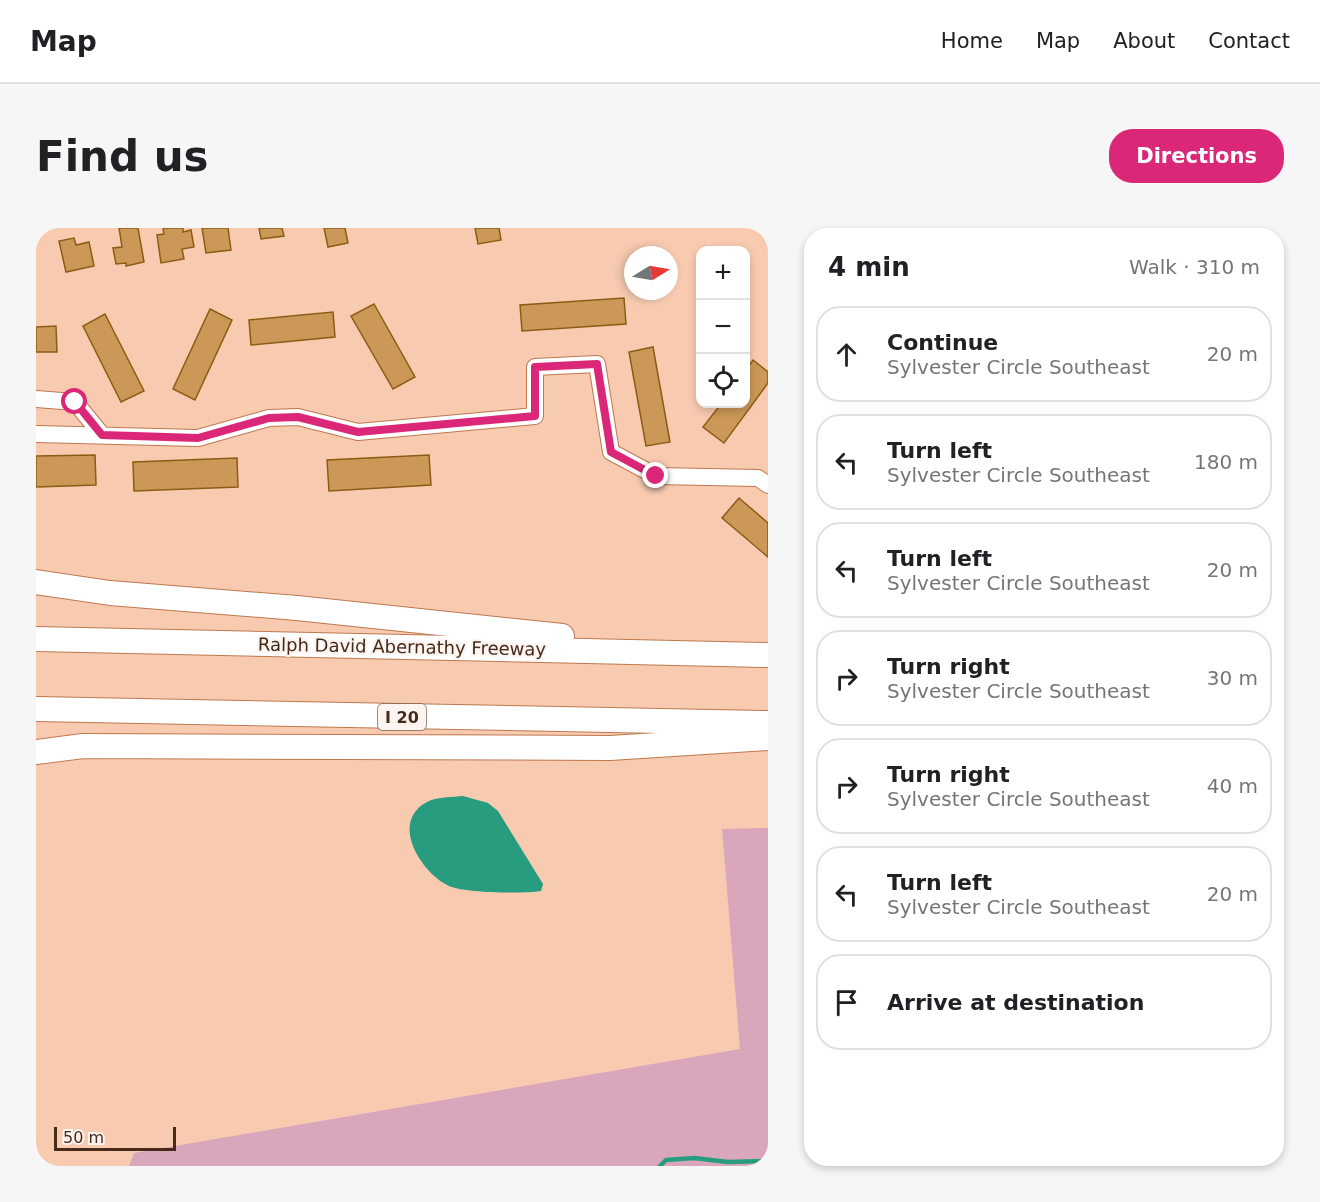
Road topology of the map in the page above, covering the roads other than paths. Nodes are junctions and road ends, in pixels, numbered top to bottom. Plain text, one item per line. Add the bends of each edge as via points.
1 (36, 399) edge
2 (36, 434) edge
3 (102, 435) junction
4 (765, 477) edge
5 (36, 582) edge
6 (36, 639) edge
7 (722, 654) junction
8 (768, 655) edge
9 (36, 709) edge
10 (768, 723) edge
11 (768, 738) edge
12 (36, 752) edge

1 - 3 street via 75,402
2 - 3 street
3 - 4 street via 198,438 269,418 298,417 358,432 535,416 535,367 597,364 611,452 656,476
5 - 7 highway via 110,593 297,608
6 - 7 highway, Ralph David Abernathy Freeway
7 - 8 highway, Ralph David Abernathy Freeway
9 - 10 highway, I 20
11 - 12 highway via 610,748 83,746

